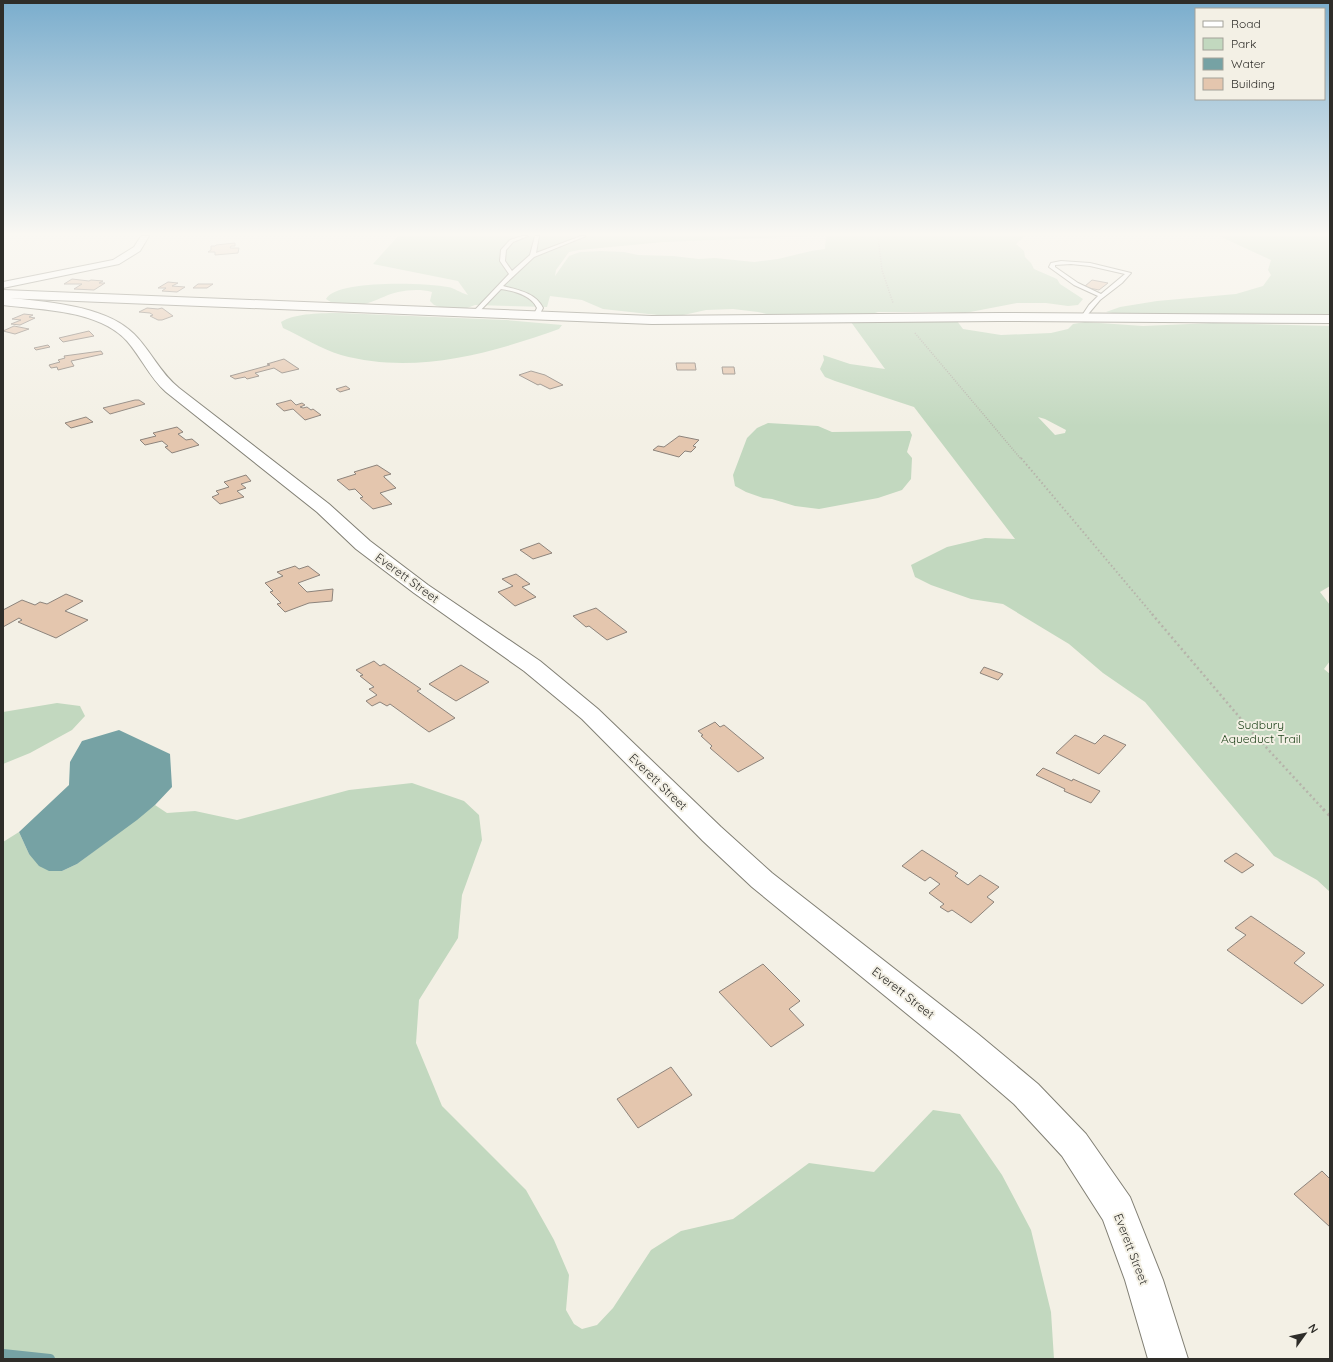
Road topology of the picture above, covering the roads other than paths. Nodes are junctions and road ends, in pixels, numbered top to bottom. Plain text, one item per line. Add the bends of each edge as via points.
1 (36, 300) edge
2 (487, 300) edge
3 (532, 300) edge
4 (1098, 300) edge
5 (3, 301) edge
6 (44, 301) junction
7 (474, 314) junction
8 (536, 316) junction
9 (1084, 317) junction
10 (1330, 319) edge
11 (1168, 1359) edge

1 - 6 main road
2 - 7 lane
3 - 8 lane via 540,308
4 - 9 lane
5 - 6 main road, Everett Street
6 - 7 main road
6 - 11 main road, Everett Street via 97,317 123,330 159,378 179,396 323,508 363,545 421,589 532,666 590,714 762,880 1026,1094 1074,1145 1117,1210 1144,1280
7 - 8 main road
8 - 9 main road via 652,320
9 - 10 main road

